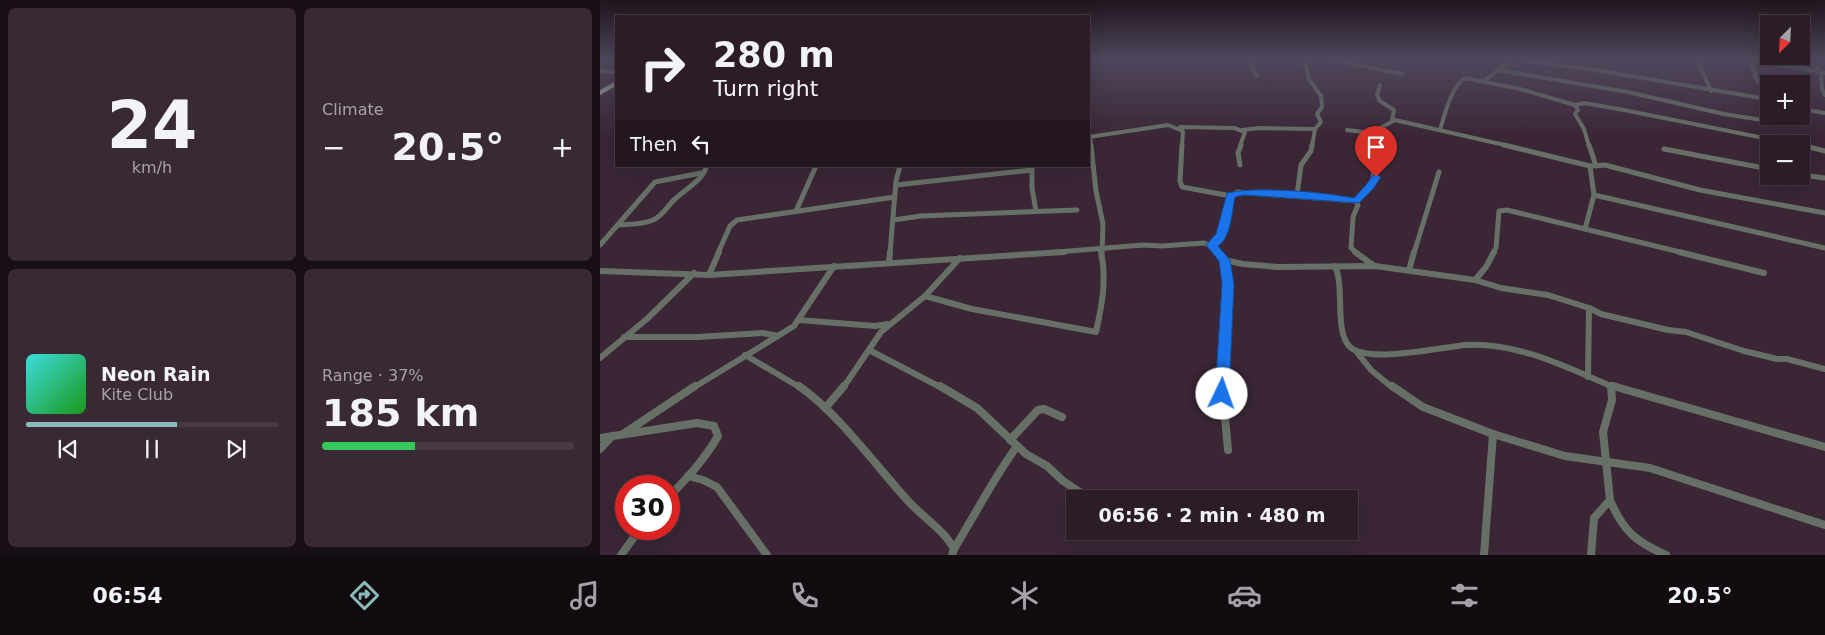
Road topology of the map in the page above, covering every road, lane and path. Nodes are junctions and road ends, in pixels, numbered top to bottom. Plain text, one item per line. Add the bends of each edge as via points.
1 (613, 85) edge
2 (1314, 85) edge
3 (1380, 85) dead end
4 (1458, 85) edge
5 (1499, 85) edge
6 (1586, 85) edge
7 (1677, 85) edge
8 (1708, 85) edge
9 (1711, 91) junction
10 (600, 93) edge
11 (1760, 99) edge
12 (1575, 105) junction
13 (1810, 110) edge
14 (1825, 113) edge
15 (1392, 120) junction
16 (1760, 120) edge
17 (1178, 127) junction
18 (1315, 129) junction
19 (1242, 130) junction
20 (1346, 130) dead end
21 (1440, 130) junction
22 (1090, 136) edge
23 (1760, 137) edge
24 (1090, 144) edge
25 (1810, 147) edge
26 (1664, 149) dead end
27 (1825, 151) edge
28 (1375, 154) dead end
29 (1240, 165) dead end
30 (1593, 166) junction
31 (706, 167) edge
32 (816, 167) edge
33 (900, 167) edge
34 (1760, 167) edge
35 (1031, 168) edge
36 (1439, 172) dead end
37 (701, 173) junction
38 (1810, 176) edge
39 (1825, 178) edge
40 (896, 185) junction
41 (1297, 195) junction
42 (1594, 195) junction
43 (1231, 196) junction
44 (895, 197) junction
45 (1356, 201) junction
46 (1077, 210) dead end
47 (796, 211) junction
48 (1036, 212) junction
49 (1825, 213) edge
50 (893, 220) junction
51 (618, 226) junction
52 (1585, 229) junction
53 (600, 245) edge
54 (1211, 245) junction
55 (1825, 248) edge
56 (1101, 250) junction
57 (960, 258) junction
58 (1224, 260) junction
59 (889, 263) junction
60 (1363, 263) junction
61 (834, 266) junction
62 (1334, 266) junction
63 (1409, 270) junction
64 (600, 271) edge
65 (694, 273) junction
66 (1764, 273) dead end
67 (708, 275) junction
68 (1475, 280) junction
69 (925, 296) junction
70 (1589, 308) junction
71 (799, 320) junction
72 (891, 324) junction
73 (875, 326) junction
74 (637, 327) junction
75 (881, 332) junction
76 (773, 336) junction
77 (624, 337) junction
78 (645, 338) junction
79 (869, 350) junction
80 (1356, 351) junction
81 (745, 355) junction
82 (600, 358) edge
83 (1825, 369) edge
84 (1588, 377) junction
85 (1611, 386) junction
86 (827, 406) junction
87 (650, 417) junction
88 (1062, 417) dead end
89 (650, 429) junction
90 (623, 434) junction
91 (1493, 434) junction
92 (612, 436) junction
93 (600, 438) edge
94 (1010, 440) junction
95 (1018, 446) junction
96 (1825, 447) edge
97 (600, 449) edge
98 (1228, 450) dead end
99 (1605, 463) junction
100 (688, 476) junction
101 (680, 485) edge
102 (1078, 490) edge
103 (1610, 500) junction
104 (1825, 525) edge
105 (632, 540) edge
106 (953, 552) edge
107 (621, 555) edge
108 (767, 555) edge
109 (1484, 555) edge
110 (1592, 555) edge
111 (1666, 555) edge

1 - 10 highway
2 - 18 street via 1321,96 1322,107 1317,114 1321,122
3 - 15 street via 1377,96 1394,110
4 - 21 street via 1449,101
5 - 12 street
6 - 16 street
7 - 9 street
8 - 9 street
9 - 11 street
12 - 23 street via 1624,110
12 - 30 street via 1578,110 1574,114 1584,129
13 - 14 street
15 - 20 street via 1371,134
15 - 21 street
17 - 19 street
17 - 22 street via 1168,125
17 - 43 street via 1183,131 1182,187
18 - 19 street
18 - 41 street via 1311,151 1301,165
19 - 29 street via 1245,132 1238,153
21 - 30 street
24 - 56 street via 1103,224
25 - 27 street
26 - 34 street
28 - 45 street via 1376,177
30 - 42 street
30 - 49 street via 1605,165 1700,190
31 - 37 street
32 - 47 street
33 - 40 street
35 - 40 street
35 - 48 street
36 - 63 street
37 - 51 street via 655,182
37 - 51 street via 696,183 661,217
38 - 39 street
40 - 44 street
41 - 43 street via 1239,192
41 - 45 street
42 - 52 street
42 - 55 street
43 - 54 street via 1221,234
44 - 47 street
44 - 50 street
45 - 60 street via 1351,248
46 - 48 street
47 - 67 street via 732,223
48 - 50 street
50 - 59 street
51 - 53 street
52 - 66 street
52 - 68 street via 1507,210 1499,211 1496,248
54 - 56 street via 1143,245
54 - 58 street
56 - 57 street
56 - 69 street via 1104,288 1096,332 972,309
57 - 59 street
57 - 69 street
58 - 62 street via 1269,266
58 - 98 street via 1228,284 1222,394
59 - 61 street
60 - 62 street
60 - 63 street
61 - 67 street
61 - 71 street
62 - 80 street via 1340,280 1344,330 1348,344
63 - 68 street
64 - 65 street
65 - 67 street
65 - 74 street
68 - 70 street via 1501,288 1548,295
69 - 72 street
70 - 83 street via 1744,351
70 - 84 street
71 - 73 street
71 - 76 street
72 - 73 street
72 - 75 street
73 - 75 street
74 - 77 street
74 - 78 street
75 - 79 street
76 - 78 street
76 - 81 street
77 - 78 street
77 - 82 street
79 - 86 street via 850,380
79 - 94 street via 977,408
80 - 84 street via 1395,354 1486,345 1541,358
80 - 91 street via 1371,370 1423,407
81 - 86 street via 774,370
81 - 87 street
84 - 85 street
85 - 96 street
85 - 99 street via 1612,400 1603,432
86 - 106 street via 911,504 949,540
87 - 89 street
87 - 90 street
88 - 94 street via 1044,409 1038,410
89 - 90 street
89 - 100 street via 697,423 714,426 718,436
90 - 92 street
91 - 99 street via 1548,452
91 - 109 street
92 - 93 street
92 - 97 street
94 - 95 street
95 - 102 street
95 - 106 street via 998,472
99 - 103 street
99 - 104 street via 1650,468
100 - 101 street
100 - 108 street via 717,487
103 - 110 street via 1594,518
103 - 111 street via 1617,520 1633,538
105 - 107 street

